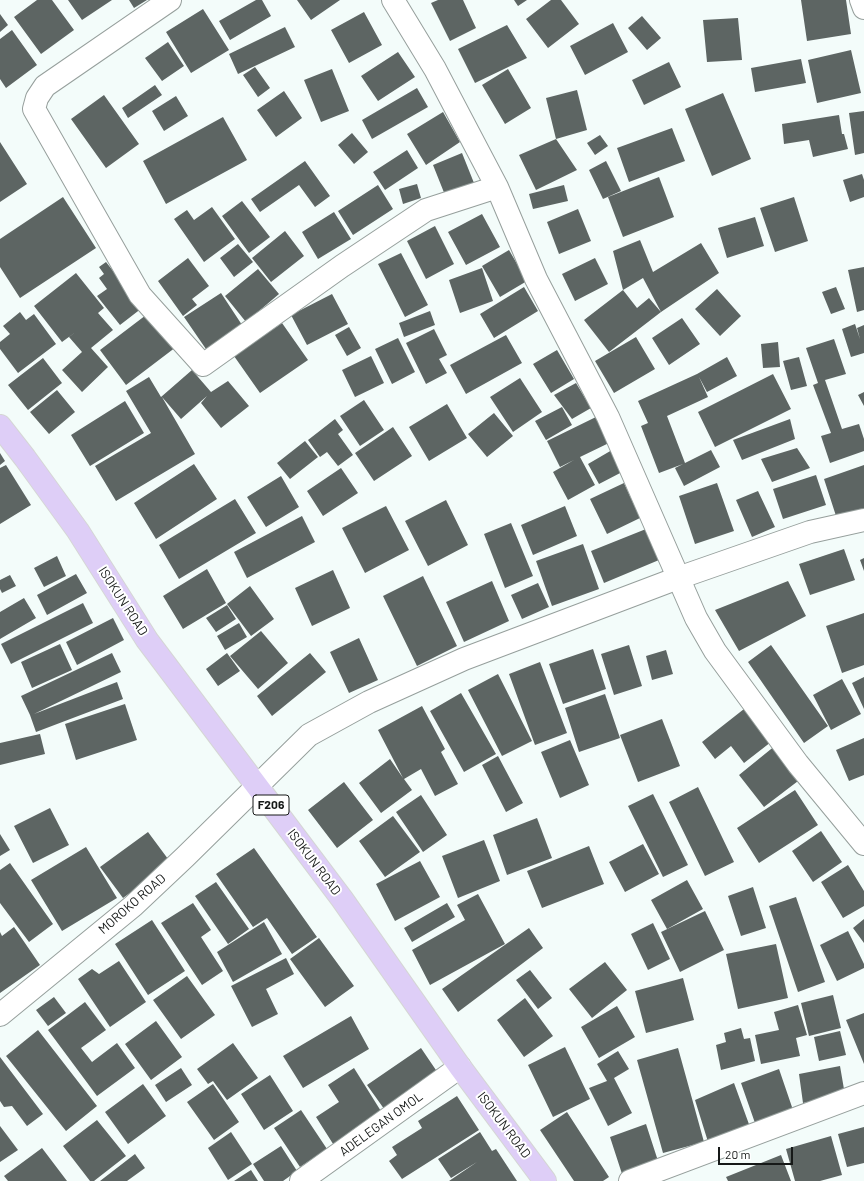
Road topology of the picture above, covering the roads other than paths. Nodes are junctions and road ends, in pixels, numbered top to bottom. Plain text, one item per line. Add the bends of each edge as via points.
1 (170, 0) edge
2 (393, 0) edge
3 (861, 0) edge
4 (864, 8) edge
5 (497, 187) junction
6 (0, 426) edge
7 (864, 520) edge
8 (678, 578) junction
9 (257, 786) junction
10 (864, 844) edge
11 (0, 1015) edge
12 (460, 1067) junction
13 (864, 1093) edge
14 (301, 1181) edge
15 (545, 1181) edge
16 (630, 1181) edge

1 - 5 street via 45,86 37,98 34,109 140,295 203,365 426,210
2 - 5 street via 435,69
3 - 4 street
5 - 8 street via 536,279 608,417
6 - 9 main road, ISOKUN ROAD / F206 via 78,531 147,640
7 - 8 street, MOROKO ROAD via 810,532
8 - 9 street, MOROKO ROAD via 464,659 369,702 309,735
8 - 10 street via 696,618 715,651 798,764
9 - 11 street, MOROKO ROAD via 133,906
9 - 12 main road, ISOKUN ROAD / F206 via 342,899
12 - 14 street, ADELEGAN OMOL
12 - 15 main road, ISOKUN ROAD / F206
13 - 16 street

